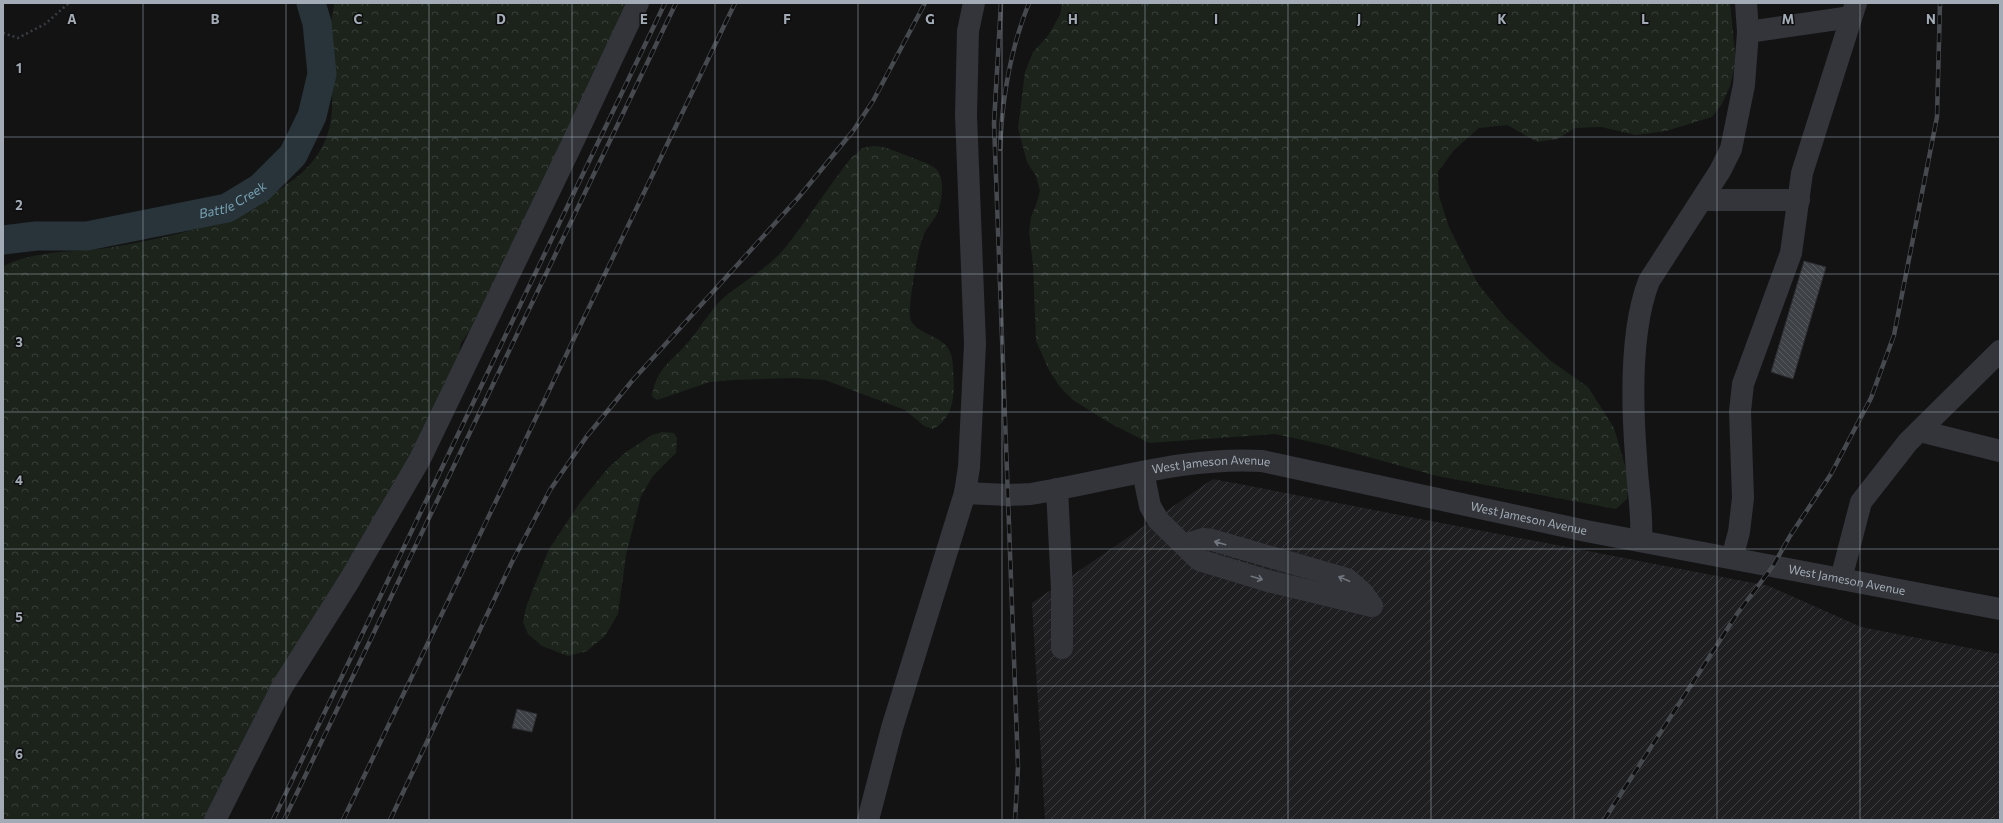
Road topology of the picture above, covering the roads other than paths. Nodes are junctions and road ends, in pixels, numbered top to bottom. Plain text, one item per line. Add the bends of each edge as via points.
1 (638, 3) edge
2 (974, 3) edge
3 (1746, 3) edge
4 (1854, 10) edge
5 (1748, 32) junction
6 (1702, 200) junction
7 (1799, 200) junction
8 (2000, 351) edge
9 (1920, 431) junction
10 (2000, 451) edge
11 (1143, 472) junction
12 (1057, 489) junction
13 (965, 493) junction
14 (1641, 541) junction
15 (1185, 545) junction
16 (1732, 558) junction
17 (1841, 579) junction
18 (2000, 609) edge
19 (1062, 648) dead end
20 (215, 820) edge
21 (868, 820) edge

1 - 20 lane via 420,459 349,581 282,687
2 - 13 lane via 968,31 966,115 975,344 969,468
3 - 5 lane
4 - 5 lane
4 - 7 lane via 1802,173
5 - 6 lane via 1744,85 1731,148
6 - 7 lane
6 - 14 lane via 1665,255 1644,293 1634,380
7 - 16 lane via 1791,254 1743,384 1740,410 1743,498 1739,532
8 - 9 lane
9 - 10 lane
9 - 17 lane via 1908,442 1861,502
11 - 12 lane, West Jameson Avenue
11 - 14 lane, West Jameson Avenue via 1236,459 1262,461
11 - 15 lane via 1150,506 1158,520
12 - 13 lane, West Jameson Avenue via 1008,495
12 - 19 lane
13 - 21 lane via 892,728
14 - 16 lane, West Jameson Avenue
15 -> 15 lane via 1199,560 1268,581 1372,606 1362,592 1347,579 1204,538
16 - 17 lane, West Jameson Avenue
17 - 18 lane, West Jameson Avenue

